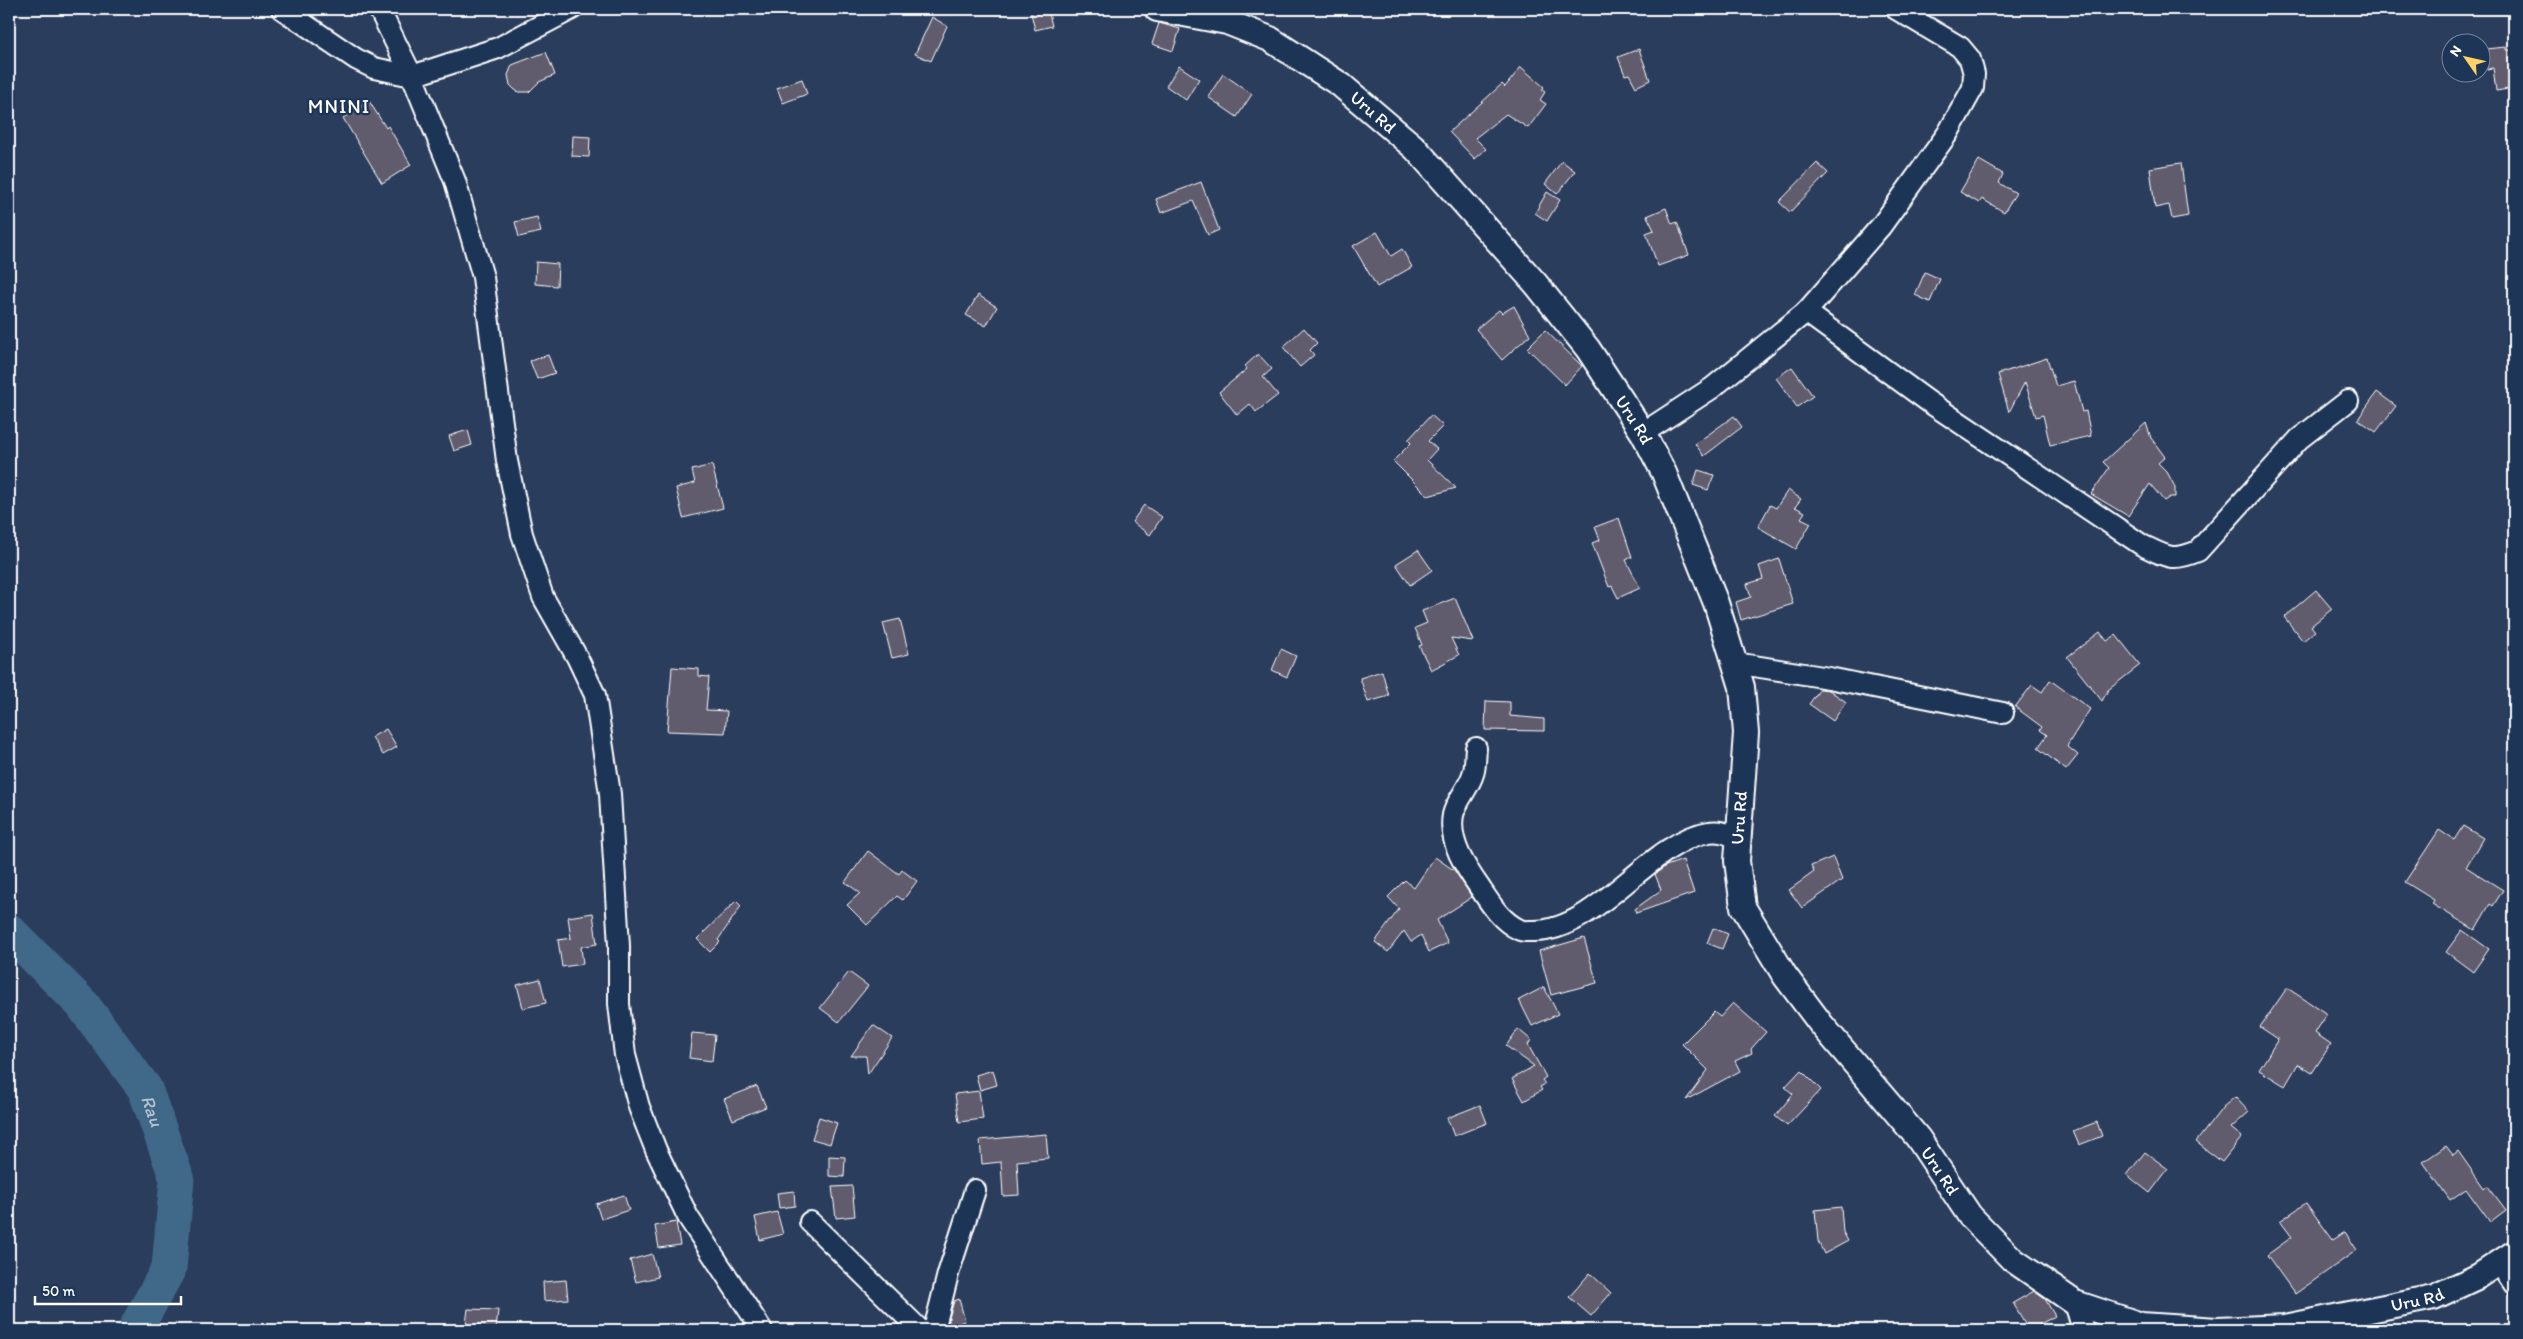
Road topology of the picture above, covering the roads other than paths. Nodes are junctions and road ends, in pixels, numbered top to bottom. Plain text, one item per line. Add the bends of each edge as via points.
1 (282, 9) edge
2 (378, 9) edge
3 (572, 9) edge
4 (1157, 9) edge
5 (1896, 9) edge
6 (412, 76) junction
7 (1806, 312) junction
8 (2348, 401) dead end
9 (1643, 433) junction
10 (1735, 663) junction
11 (2003, 713) dead end
12 (1476, 748) dead end
13 (1738, 838) junction
14 (975, 1190) dead end
15 (810, 1222) dead end
16 (2507, 1258) edge
17 (2514, 1284) edge
18 (2075, 1303) junction
19 (762, 1330) edge
20 (920, 1330) edge
21 (934, 1330) edge
22 (2083, 1330) edge

1 - 6 street via 356,59 374,68
2 - 6 street
3 - 6 street via 498,48
4 - 9 street, Uru Rd via 1227,22 1270,39 1341,85 1407,142 1542,292 1588,349
5 - 7 street via 1960,47 1970,59 1973,88 1948,133 1881,226
6 - 19 street via 455,181 483,276 507,461 522,534 543,597 595,695 610,794 619,946 618,1004 639,1107 688,1217
7 - 8 street via 1929,402 2142,545 2179,558 2198,551 2299,439
7 - 9 street via 1712,388
9 - 10 street, Uru Rd via 1687,528 1716,602
10 - 11 street
10 - 13 street, Uru Rd via 1742,687 1746,733
12 - 13 street via 1474,774 1453,815 1453,834 1462,861 1490,904 1520,931 1541,931 1573,920 1692,836 1721,831
13 - 18 street, Uru Rd via 1737,861 1743,907 1785,976 1821,1024 1918,1138 1970,1216 2013,1260
14 - 21 street
15 - 20 street
16 - 17 street
16 - 18 street, Uru Rd via 2479,1276 2434,1297 2285,1327 2217,1330 2141,1325
18 - 22 street

